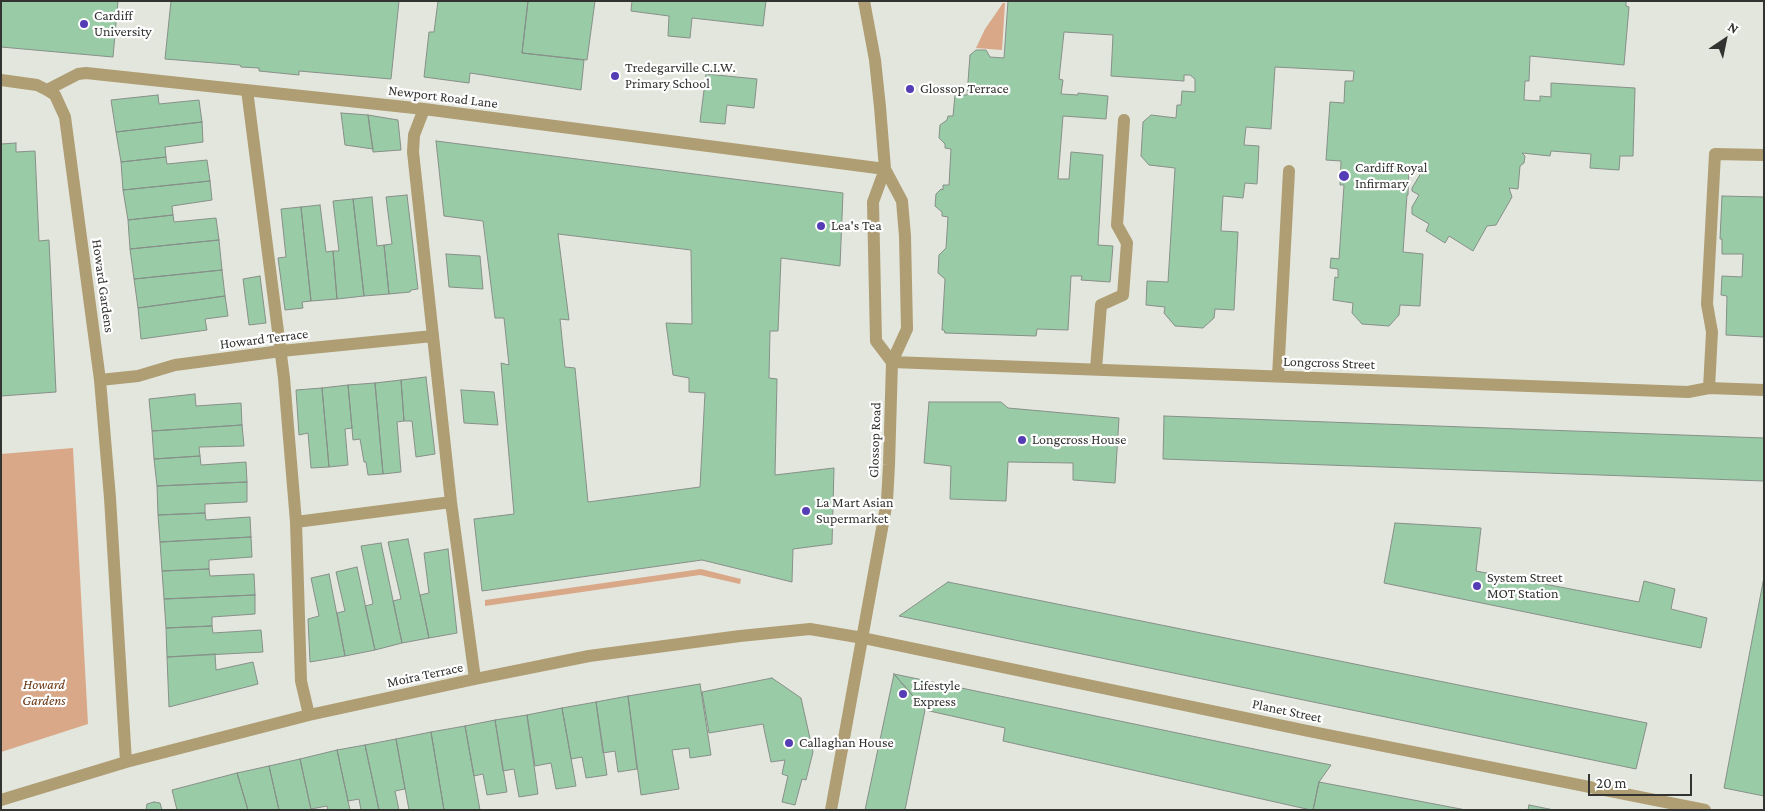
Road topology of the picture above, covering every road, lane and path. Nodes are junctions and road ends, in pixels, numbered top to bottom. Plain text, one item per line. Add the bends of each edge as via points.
1 (864, 1) edge
2 (1, 80) edge
3 (47, 90) junction
4 (247, 90) junction
5 (424, 110) junction
6 (1124, 120) dead end
7 (1764, 156) edge
8 (885, 170) junction
9 (1289, 171) dead end
10 (433, 336) junction
11 (281, 352) junction
12 (892, 362) junction
13 (1096, 369) junction
14 (1278, 376) junction
15 (100, 380) junction
16 (1709, 388) junction
17 (1764, 390) edge
18 (451, 502) junction
19 (296, 522) junction
20 (863, 638) junction
21 (475, 679) junction
22 (309, 715) junction
23 (126, 762) junction
24 (1, 800) edge
25 (831, 810) edge
26 (1705, 810) edge

1 - 8 street, Glossop Road via 875,60
2 - 3 street via 38,85
3 - 4 street, Newport Road Lane via 82,73
3 - 15 street, Howard Gardens via 54,95 65,117
4 - 5 street, Newport Road Lane
4 - 11 street
5 - 8 street, Newport Road Lane
5 - 10 street via 414,135 413,152
6 - 13 street via 1118,225 1128,243 1123,295 1101,306
7 - 16 street via 1714,154 1707,304 1712,332
8 - 12 street, Glossop Road via 873,202 876,342
8 - 12 street, Glossop Road via 902,201 906,236 907,329
9 - 14 street
10 - 11 street, Howard Terrace
10 - 18 street
11 - 15 street, Howard Terrace via 175,365 138,376
11 - 19 street
12 - 13 street, Longcross Street
12 - 20 street, Glossop Road via 887,501
13 - 14 street, Longcross Street
14 - 16 street, Longcross Street via 1688,392
15 - 23 street, Howard Gardens
16 - 17 street, Longcross Street
18 - 19 street
18 - 21 street
19 - 22 street via 301,681
20 - 21 street, Moira Terrace via 826,631 792,630 589,656
20 - 25 street, Glossop Road
20 - 26 street, Planet Street
21 - 22 street, Moira Terrace
22 - 23 street, Moira Terrace
23 - 24 street, Moira Terrace

